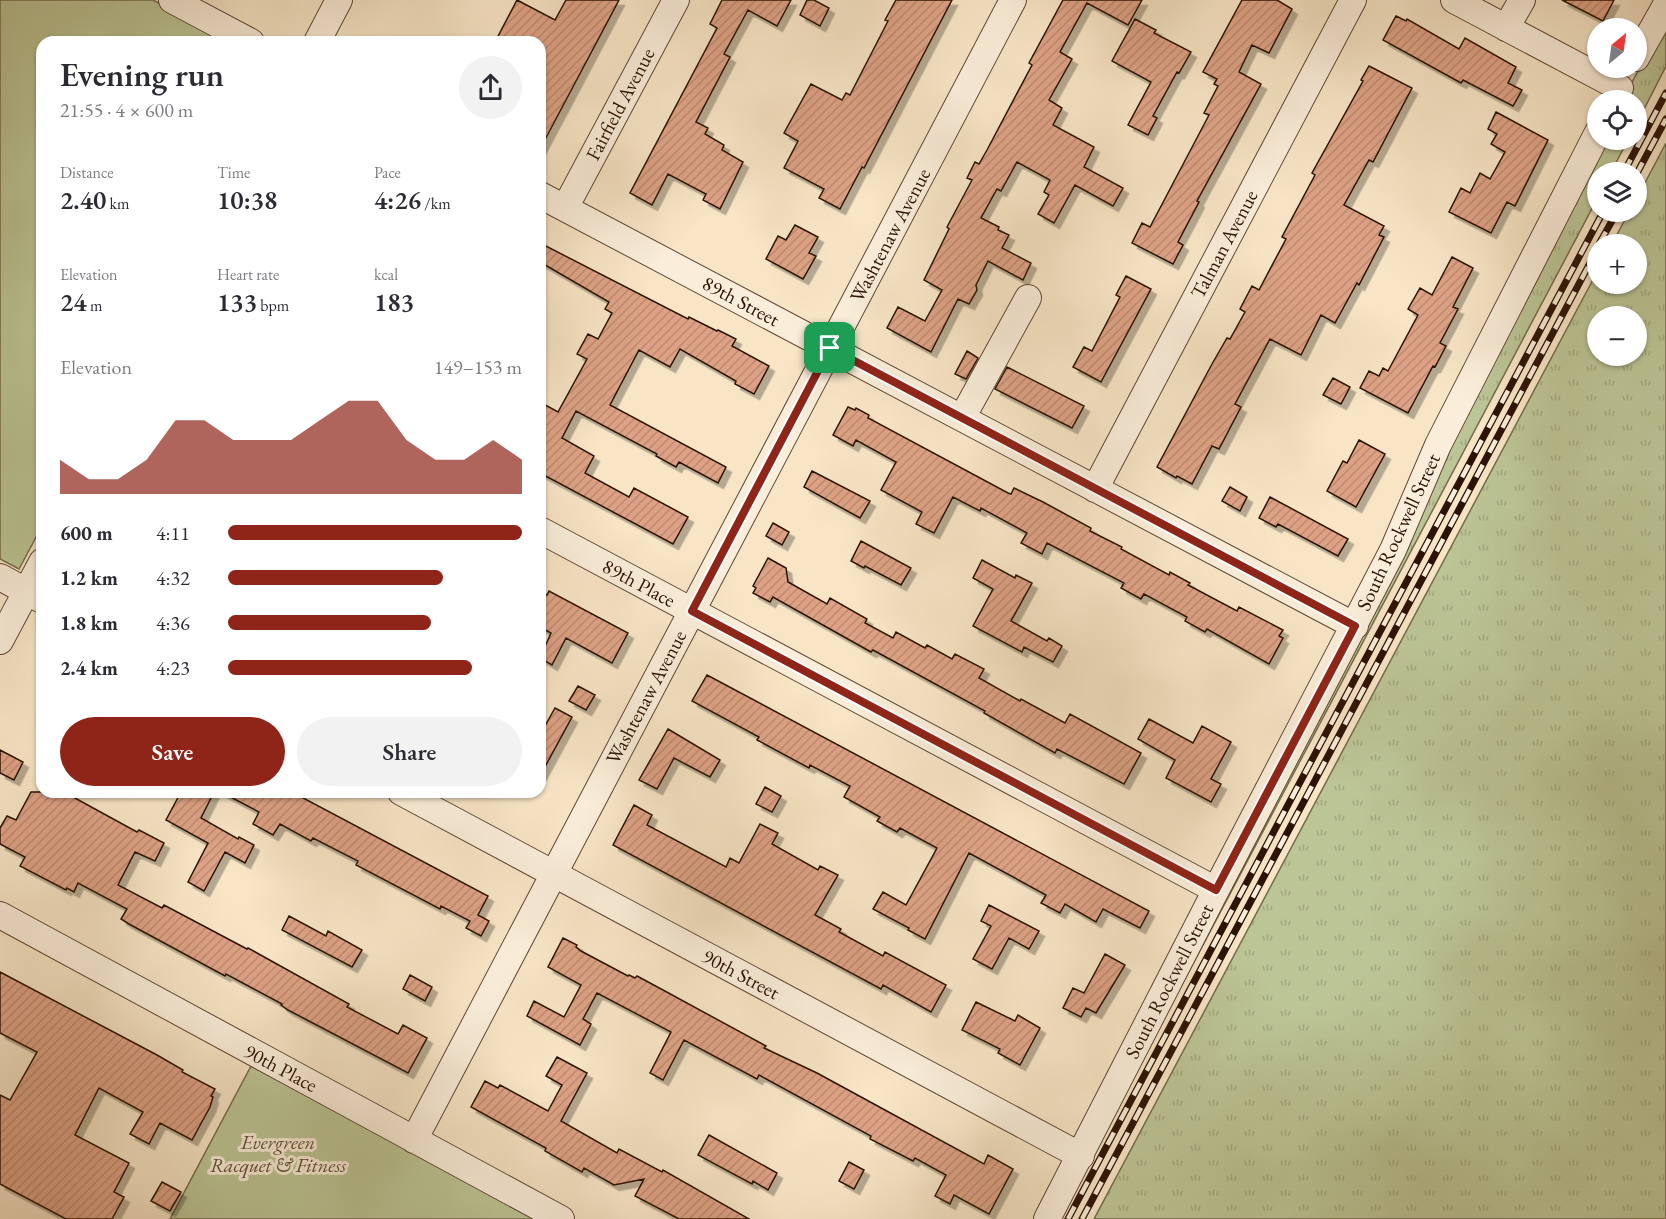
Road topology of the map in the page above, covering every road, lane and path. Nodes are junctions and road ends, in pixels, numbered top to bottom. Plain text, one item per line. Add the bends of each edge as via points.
1 (172, 0) edge
2 (339, 0) edge
3 (676, 0) edge
4 (1013, 0) edge
5 (1353, 0) edge
6 (1454, 0) edge
7 (1522, 0) edge
8 (1666, 5) edge
9 (1506, 28) junction
10 (240, 36) edge
11 (320, 36) edge
12 (1647, 39) edge
13 (1622, 85) edge
14 (1589, 150) edge
15 (546, 198) edge
16 (565, 208) junction
17 (1028, 298) dead end
18 (830, 348) junction
19 (962, 418) junction
20 (1095, 489) junction
21 (546, 533) edge
22 (0, 577) edge
23 (34, 596) edge
24 (692, 611) junction
25 (1355, 626) junction
26 (0, 641) edge
27 (412, 798) edge
28 (554, 873) junction
29 (1216, 890) junction
30 (0, 915) edge
31 (414, 1140) junction
32 (1081, 1156) junction
33 (561, 1219) edge
34 (1047, 1219) edge

1 - 10 street
2 - 11 street
3 - 16 street, Fairfield Avenue
4 - 18 street, Washtenaw Avenue
5 - 20 street, Talman Avenue
6 - 9 street
7 - 9 street
8 - 12 street
9 - 13 street
14 - 25 street, South Rockwell Street via 1438,445
15 - 16 street, 89th Street
16 - 18 street, 89th Street
17 - 19 street
18 - 19 street, 89th Street
18 - 24 street, Washtenaw Avenue
19 - 20 street, 89th Street
20 - 25 street, 89th Street
21 - 24 street, 89th Place
22 - 23 street
23 - 26 street
24 - 28 street, Washtenaw Avenue
24 - 29 street, 89th Place
25 - 29 street, South Rockwell Street
27 - 28 street, 90th Street
28 - 31 street, Washtenaw Avenue
28 - 32 street, 90th Street
29 - 32 street, South Rockwell Street
30 - 31 street, 90th Place
31 - 33 street, 90th Place
32 - 34 street, South Rockwell Street

